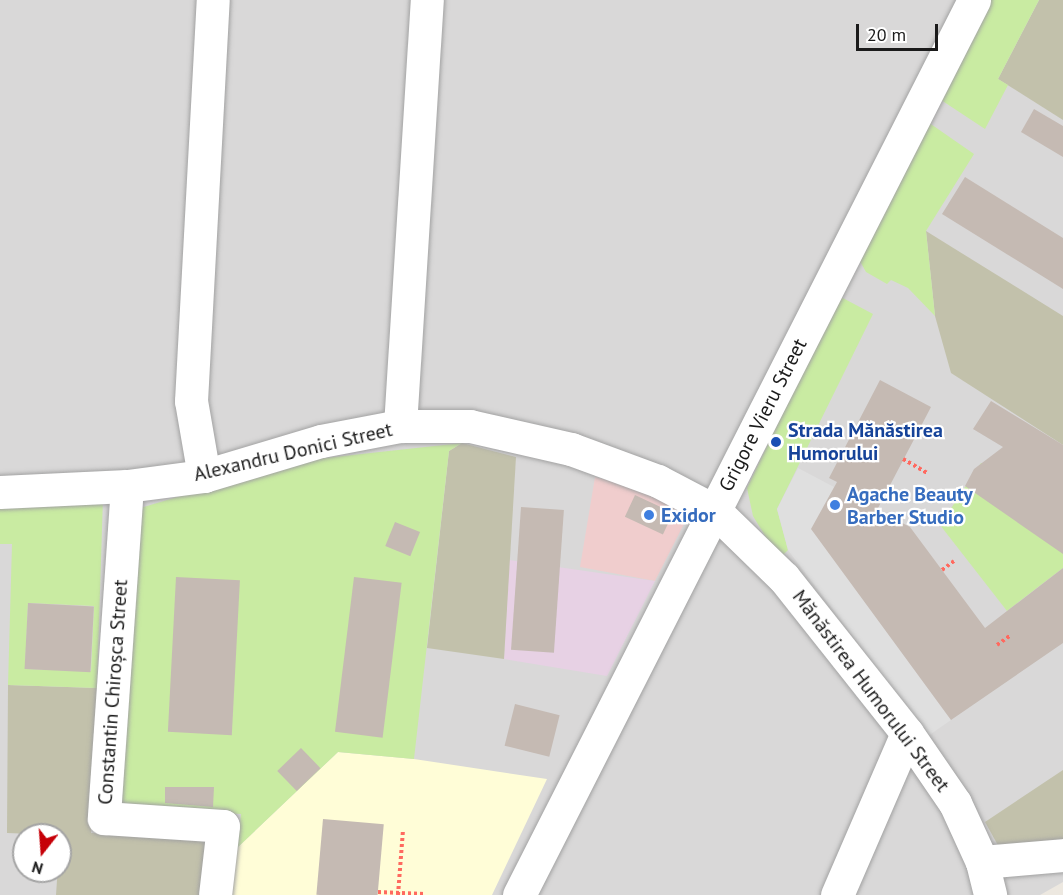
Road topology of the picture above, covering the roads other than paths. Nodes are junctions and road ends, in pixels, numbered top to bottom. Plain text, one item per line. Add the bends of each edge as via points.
1 (213, 0) edge
2 (427, 0) edge
3 (974, 0) edge
4 (400, 426) junction
5 (204, 476) junction
6 (127, 486) junction
7 (0, 492) edge
8 (715, 511) junction
9 (907, 733) junction
10 (1063, 855) edge
11 (982, 862) junction
12 (215, 895) edge
13 (519, 895) edge
14 (837, 895) edge
15 (990, 895) edge

1 - 5 street via 191,401
2 - 4 street
3 - 8 street, Grigore Vieru Street
4 - 5 street, Alexandru Donici Street via 321,441
4 - 8 street, Alexandru Donici Street via 470,426 571,449 658,481
5 - 6 street, Alexandru Donici Street
6 - 7 street, Alexandru Donici Street
6 - 12 street, Constantin Chiroșca Street via 104,818 223,826
8 - 9 street, Mănăstirea Humorului Street via 784,578
8 - 13 street, Grigore Vieru Street
9 - 11 street, Mănăstirea Humorului Street via 955,803
9 - 14 street
10 - 11 street
11 - 15 street, Mănăstirea Humorului Street

